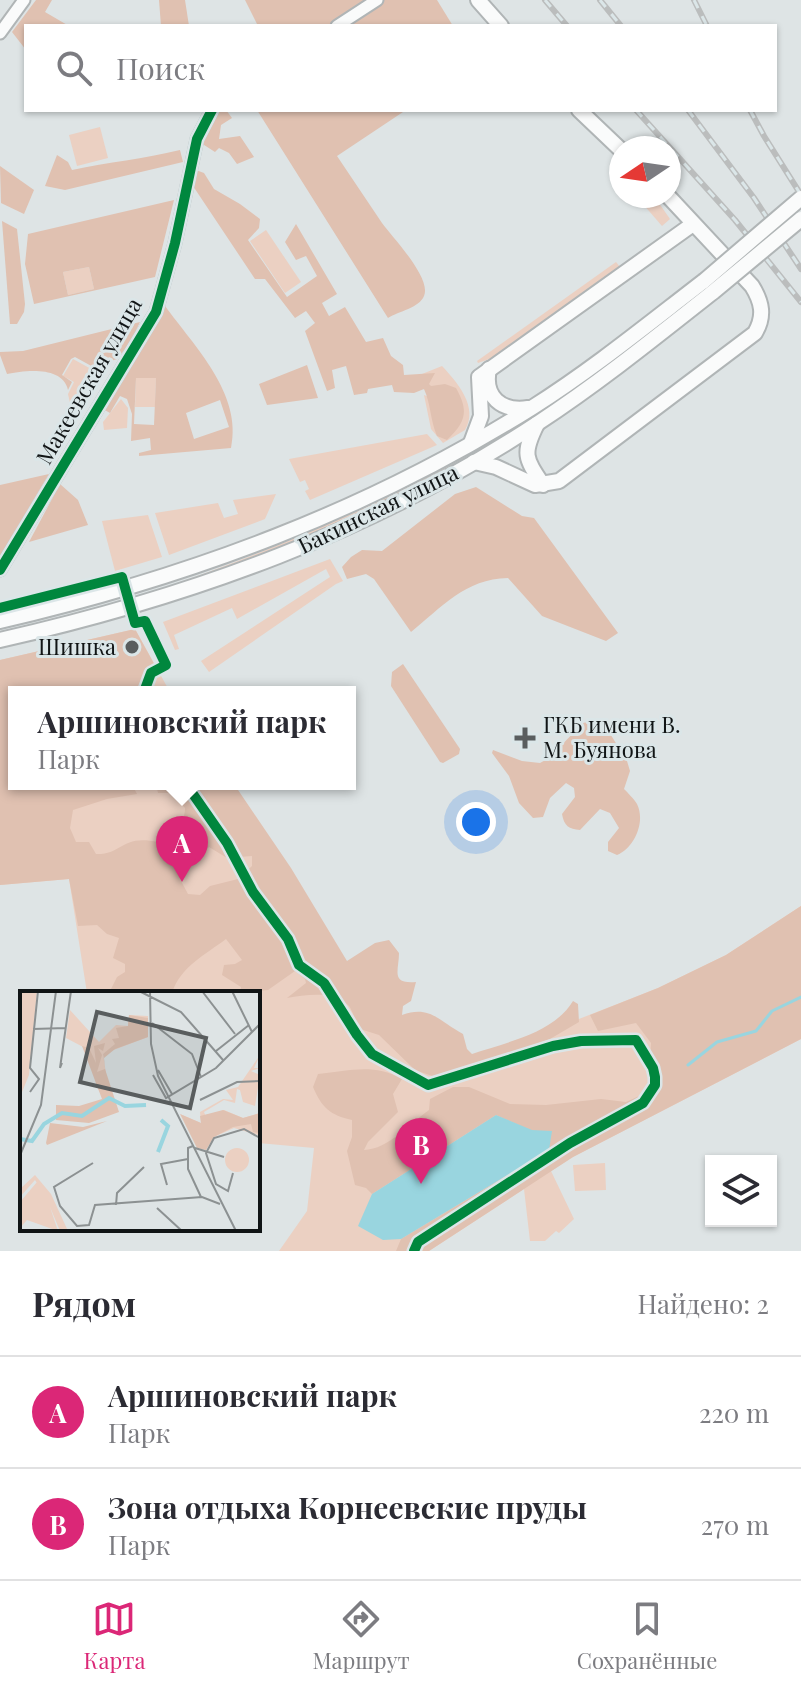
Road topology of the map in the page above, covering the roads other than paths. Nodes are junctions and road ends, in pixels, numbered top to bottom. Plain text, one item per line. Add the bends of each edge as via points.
1 (24, 0) edge
2 (377, 0) edge
3 (478, 0) edge
4 (340, 24) edge
5 (499, 24) edge
6 (0, 33) edge
7 (211, 112) edge
8 (581, 112) edge
9 (609, 139) edge
10 (801, 198) edge
11 (679, 208) edge
12 (801, 219) edge
13 (693, 224) junction
14 (709, 287) junction
15 (489, 369) junction
16 (533, 407) junction
17 (538, 423) junction
18 (470, 444) junction
19 (474, 462) junction
20 (543, 485) junction
21 (0, 570) edge
22 (0, 621) edge
23 (0, 640) edge

1 - 6 street
2 - 4 street
3 - 5 main road
7 - 21 street, Макеевская улица via 197,139 156,312
8 - 9 main road
10 - 14 main road, bridge
11 - 13 main road
12 - 14 main road, bridge
13 - 15 main road
13 - 20 main road via 752,286 760,299 760,324 746,342 565,478
14 - 16 main road, Бакинская улица
14 - 17 main road, Бакинская улица via 625,361
15 - 16 main road via 497,402 509,409
15 - 18 main road via 477,381 481,416
16 - 18 main road, Бакинская улица
17 - 19 main road, Бакинская улица
17 - 20 main road via 526,452
18 - 22 main road, Бакинская улица via 380,491 250,546 125,590
19 - 20 main road
19 - 23 main road, Бакинская улица via 391,507 246,570 131,608

